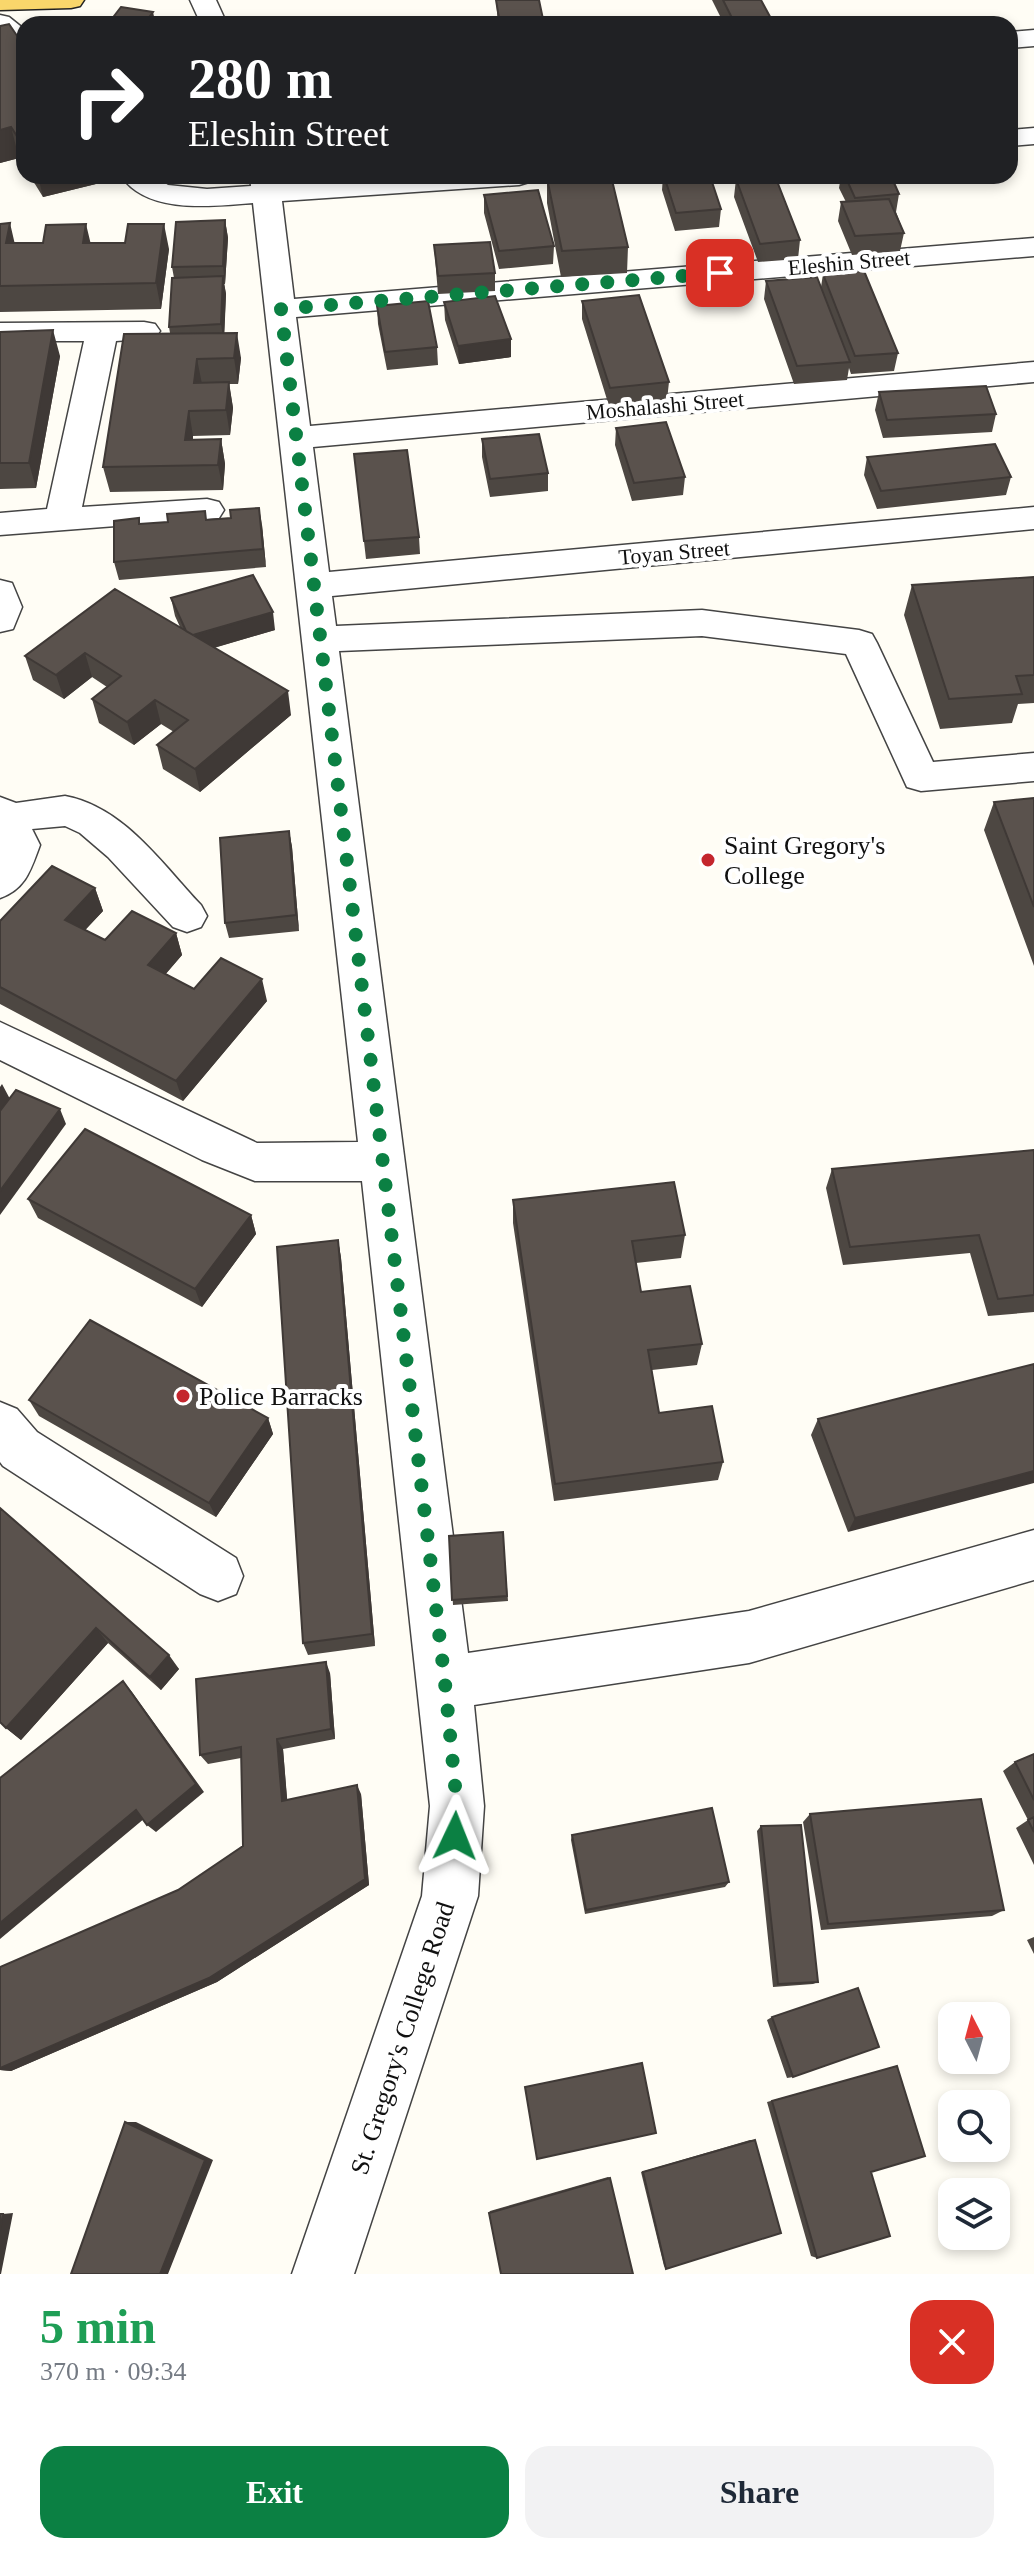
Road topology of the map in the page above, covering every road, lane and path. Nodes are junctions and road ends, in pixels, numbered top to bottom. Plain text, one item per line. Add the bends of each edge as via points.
1 (71, 0) edge
2 (4, 8) edge
3 (16, 28) edge
4 (147, 184) edge
5 (317, 184) edge
6 (266, 186) edge
7 (1034, 247) edge
8 (281, 309) junction
9 (102, 331) junction
10 (144, 331) edge
11 (0, 332) edge
12 (1034, 372) edge
13 (296, 438) junction
14 (207, 510) edge
15 (1034, 518) edge
16 (62, 520) junction
17 (0, 524) edge
18 (314, 586) junction
19 (0, 592) edge
20 (0, 620) edge
21 (321, 639) junction
22 (1034, 767) edge
23 (4, 816) edge
24 (0, 882) edge
25 (187, 916) dead end
26 (0, 1040) edge
27 (383, 1164) junction
28 (0, 1425) edge
29 (1034, 1555) edge
30 (218, 1576) dead end
31 (445, 1683) junction
32 (323, 2274) edge

1 - 2 main road
2 - 3 street
4 - 6 street via 180,197
5 - 6 street
6 - 8 street, St. Gregory's College Road
7 - 8 street, Eleshin Street
8 - 13 street, St. Gregory's College Road
9 - 10 street
9 - 11 street
9 - 16 street
12 - 13 street, Moshalashi Street
13 - 18 street, St. Gregory's College Road
14 - 16 street
15 - 18 street, Toyan Street
16 - 17 street
18 - 21 street, St. Gregory's College Road
19 - 20 street
21 - 22 street via 702,623 859,643 921,777
21 - 27 street, St. Gregory's College Road
23 - 24 street via 20,845
23 - 25 street via 48,811 82,815
26 - 27 street via 255,1162
27 - 31 street, St. Gregory's College Road
28 - 30 street via 20,1449
29 - 31 street via 749,1637
31 - 32 street, St. Gregory's College Road via 457,1806 450,1896

